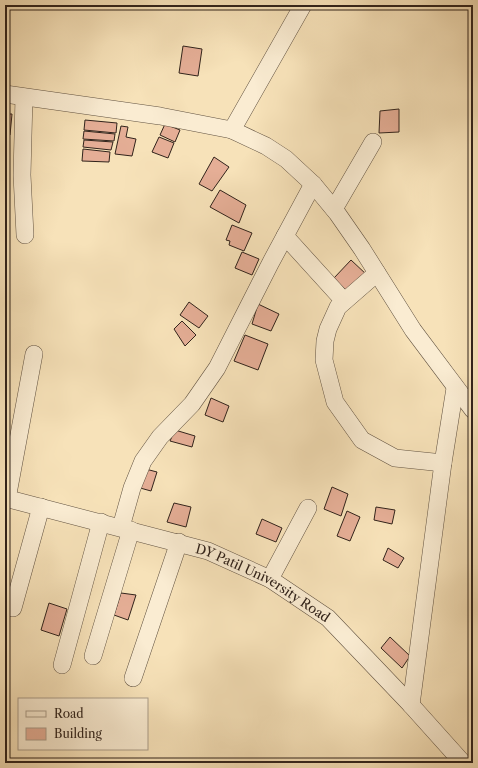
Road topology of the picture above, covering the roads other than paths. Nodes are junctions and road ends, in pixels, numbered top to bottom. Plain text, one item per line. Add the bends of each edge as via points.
1 (303, 5) edge
2 (5, 94) edge
3 (24, 97) junction
4 (232, 130) junction
5 (374, 142) dead end
6 (313, 184) junction
7 (334, 210) junction
8 (25, 235) dead end
9 (285, 236) junction
10 (377, 273) junction
11 (344, 301) junction
12 (34, 354) dead end
13 (455, 388) junction
14 (473, 410) edge
15 (443, 463) junction
16 (6, 499) edge
17 (41, 507) junction
18 (308, 508) dead end
19 (101, 522) junction
20 (126, 529) junction
21 (179, 542) junction
22 (270, 578) junction
23 (13, 608) dead end
24 (93, 656) dead end
25 (62, 665) dead end
26 (133, 678) dead end
27 (411, 705) junction
28 (463, 763) edge

1 - 4 street
2 - 3 street
3 - 4 street via 160,116
3 - 8 street via 22,175
4 - 6 street via 286,159
5 - 7 street
6 - 7 street
6 - 9 street
7 - 10 street
9 - 11 street
9 - 20 street via 217,368 196,399 160,437 143,461 132,488
10 - 11 street
10 - 13 street via 413,330
11 - 15 street via 333,316 325,341 324,360 335,402 362,440 395,458
12 - 16 street
13 - 14 street
13 - 15 street
15 - 27 street
16 - 17 street, DY Patil University Road
17 - 19 street, DY Patil University Road
17 - 23 street
18 - 22 street
19 - 20 street, DY Patil University Road
19 - 25 street
20 - 21 street, DY Patil University Road
20 - 24 street
21 - 22 street, DY Patil University Road via 233,561
21 - 26 street
22 - 27 street, DY Patil University Road via 328,618
27 - 28 street, DY Patil University Road

